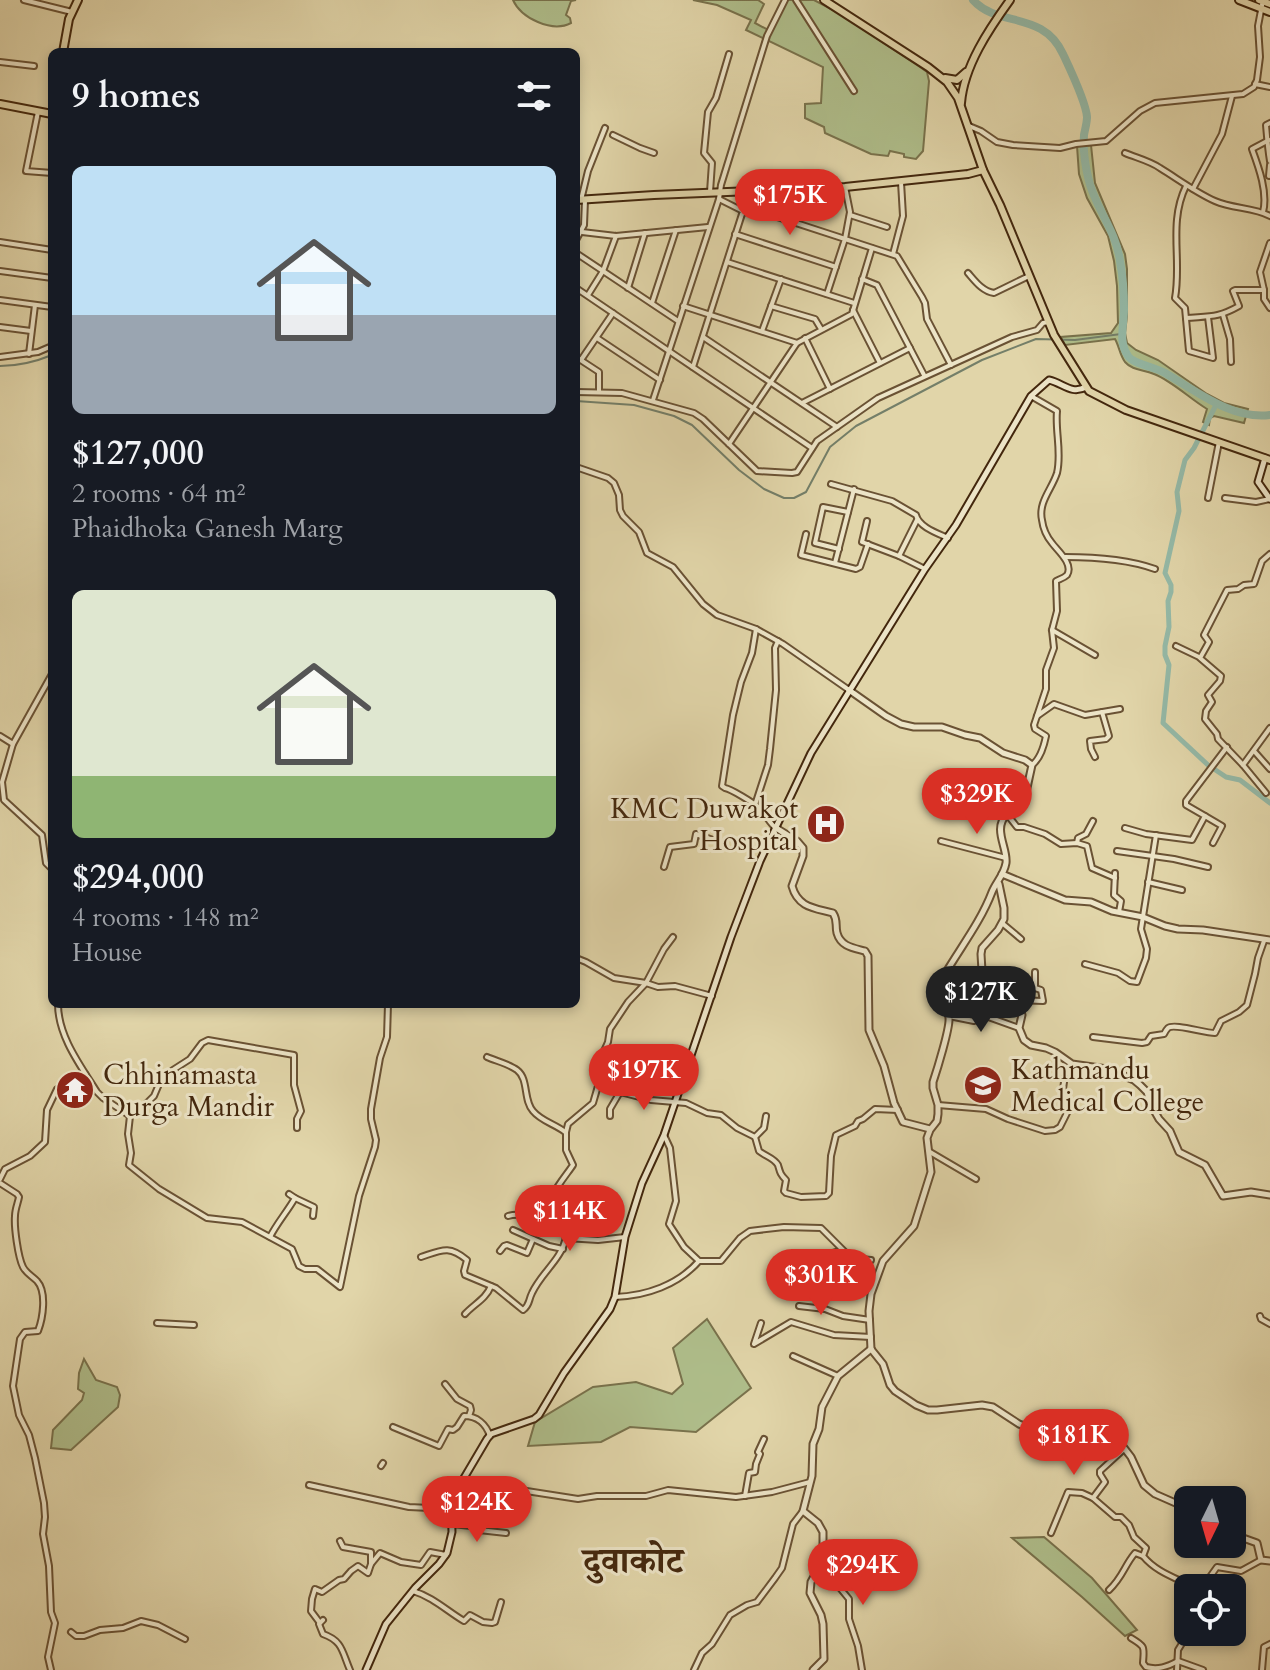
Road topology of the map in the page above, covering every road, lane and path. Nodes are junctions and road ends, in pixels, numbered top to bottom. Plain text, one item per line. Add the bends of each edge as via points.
1 (24, 0) edge
2 (78, 0) edge
3 (785, 0) edge
4 (796, 0) edge
5 (824, 0) edge
6 (1010, 0) edge
7 (1239, 0) edge
8 (1264, 3) edge
9 (72, 12) junction
10 (1270, 12) edge
11 (64, 48) edge
12 (729, 54) dead end
13 (0, 62) edge
14 (34, 66) dead end
15 (970, 66) junction
16 (941, 77) junction
17 (964, 81) junction
18 (1255, 84) junction
19 (950, 86) junction
20 (1270, 87) edge
21 (854, 91) dead end
22 (1232, 96) junction
23 (0, 104) edge
24 (960, 106) junction
25 (38, 112) junction
26 (48, 113) edge
27 (1270, 123) edge
28 (967, 126) junction
29 (605, 128) dead end
30 (613, 135) dead end
31 (1269, 140) edge
32 (654, 153) dead end
33 (1125, 153) dead end
34 (1270, 163) edge
35 (983, 170) junction
36 (48, 173) edge
37 (1269, 176) edge
38 (901, 181) junction
39 (1186, 186) junction
40 (845, 187) junction
41 (1192, 189) junction
42 (710, 192) junction
43 (720, 196) junction
44 (581, 200) edge
45 (745, 212) junction
46 (1263, 212) junction
47 (850, 215) junction
48 (1270, 216) edge
49 (708, 227) junction
50 (887, 227) dead end
51 (676, 230) junction
52 (582, 232) junction
53 (645, 233) junction
54 (735, 234) junction
55 (580, 235) edge
56 (616, 236) junction
57 (845, 239) junction
58 (0, 242) edge
59 (1270, 243) edge
60 (872, 248) junction
61 (48, 249) edge
62 (1268, 252) edge
63 (893, 254) junction
64 (580, 256) edge
65 (727, 261) junction
66 (836, 267) junction
67 (0, 271) edge
68 (603, 271) junction
69 (968, 273) dead end
70 (1029, 276) junction
71 (48, 277) edge
72 (781, 279) junction
73 (862, 279) junction
74 (628, 288) junction
75 (580, 290) edge
76 (1264, 290) junction
77 (827, 294) junction
78 (588, 295) junction
79 (0, 300) edge
80 (652, 303) junction
81 (854, 303) junction
82 (35, 305) junction
83 (683, 306) junction
84 (771, 306) junction
85 (48, 307) edge
86 (1270, 308) edge
87 (853, 310) junction
88 (613, 313) junction
89 (710, 315) junction
90 (1223, 315) junction
91 (1208, 317) junction
92 (1186, 318) junction
93 (678, 321) junction
94 (1048, 321) junction
95 (0, 327) edge
96 (821, 330) junction
97 (31, 331) junction
98 (762, 331) junction
99 (703, 337) junction
100 (597, 338) junction
101 (805, 338) junction
102 (797, 343) junction
103 (48, 347) edge
104 (910, 348) junction
105 (669, 350) junction
106 (29, 354) junction
107 (0, 357) edge
108 (580, 357) edge
109 (580, 359) edge
110 (1231, 362) dead end
111 (880, 363) junction
112 (951, 365) junction
113 (693, 367) junction
114 (924, 376) junction
115 (660, 380) junction
116 (771, 382) junction
117 (1086, 387) junction
118 (830, 389) junction
119 (580, 392) edge
120 (599, 392) junction
121 (1031, 396) junction
122 (653, 400) junction
123 (802, 403) junction
124 (754, 408) junction
125 (837, 427) junction
126 (1219, 442) junction
127 (729, 444) junction
128 (813, 449) junction
129 (1267, 459) edge
130 (580, 468) edge
131 (831, 484) dead end
132 (854, 489) junction
133 (1208, 498) dead end
134 (1225, 498) dead end
135 (1270, 499) edge
136 (848, 512) junction
137 (917, 520) junction
138 (867, 521) dead end
139 (806, 534) dead end
140 (948, 538) junction
141 (868, 544) junction
142 (839, 549) junction
143 (1270, 554) edge
144 (899, 556) junction
145 (1065, 557) junction
146 (835, 563) junction
147 (925, 569) junction
148 (1155, 569) dead end
149 (756, 629) junction
150 (1052, 630) junction
151 (778, 641) junction
152 (1176, 646) dead end
153 (1095, 655) dead end
154 (1200, 657) junction
155 (48, 681) edge
156 (849, 690) junction
157 (1120, 709) dead end
158 (1102, 712) junction
159 (1036, 716) junction
160 (1270, 728) edge
161 (0, 736) edge
162 (13, 744) junction
163 (1227, 747) junction
164 (1254, 751) junction
165 (1095, 757) dead end
166 (1032, 765) junction
167 (1243, 765) junction
168 (1270, 769) edge
169 (1266, 793) dead end
170 (755, 805) junction
171 (1013, 811) junction
172 (1205, 816) junction
173 (1093, 821) dead end
174 (776, 828) junction
175 (1125, 828) dead end
176 (1156, 835) junction
177 (713, 840) dead end
178 (941, 841) dead end
179 (1077, 843) junction
180 (1213, 843) dead end
181 (1117, 851) dead end
182 (1153, 856) junction
183 (1006, 858) junction
184 (48, 865) edge
185 (664, 867) dead end
186 (1208, 867) dead end
187 (1002, 874) junction
188 (1148, 882) junction
189 (998, 884) junction
190 (1182, 890) dead end
191 (1119, 912) junction
192 (1143, 917) junction
193 (1002, 923) junction
194 (673, 937) dead end
195 (1021, 939) dead end
196 (1267, 940) edge
197 (580, 960) edge
198 (1085, 964) dead end
199 (1035, 972) dead end
200 (646, 983) junction
201 (712, 996) junction
202 (1014, 999) junction
203 (58, 1008) edge
204 (388, 1008) edge
205 (949, 1016) junction
206 (1019, 1028) junction
207 (1093, 1037) dead end
208 (487, 1057) dead end
209 (1072, 1064) junction
210 (86, 1075) junction
211 (674, 1103) junction
212 (938, 1105) junction
213 (898, 1110) junction
214 (130, 1116) junction
215 (610, 1116) dead end
216 (766, 1116) dead end
217 (297, 1128) dead end
218 (930, 1130) junction
219 (566, 1132) junction
220 (664, 1135) junction
221 (755, 1137) junction
222 (929, 1152) junction
223 (976, 1179) dead end
224 (0, 1181) edge
225 (289, 1194) dead end
226 (1270, 1195) edge
227 (295, 1198) junction
228 (313, 1216) dead end
229 (508, 1216) dead end
230 (560, 1228) junction
231 (513, 1230) dead end
232 (270, 1237) junction
233 (625, 1237) junction
234 (566, 1238) junction
235 (533, 1239) junction
236 (563, 1249) junction
237 (842, 1250) junction
238 (500, 1251) dead end
239 (796, 1253) dead end
240 (421, 1257) dead end
241 (871, 1260) dead end
242 (699, 1261) junction
243 (491, 1286) junction
244 (615, 1297) junction
245 (799, 1306) dead end
246 (465, 1314) dead end
247 (1260, 1316) dead end
248 (870, 1320) junction
249 (157, 1323) dead end
250 (761, 1323) dead end
251 (1270, 1324) edge
252 (194, 1325) dead end
253 (871, 1337) junction
254 (871, 1349) junction
255 (793, 1356) dead end
256 (838, 1376) junction
257 (445, 1384) dead end
258 (469, 1416) junction
259 (393, 1427) dead end
260 (490, 1436) junction
261 (764, 1439) dead end
262 (1124, 1449) junction
263 (462, 1481) junction
264 (810, 1482) junction
265 (309, 1485) dead end
266 (745, 1496) junction
267 (1093, 1498) junction
268 (1174, 1502) edge
269 (451, 1509) junction
270 (803, 1511) junction
271 (452, 1524) junction
272 (506, 1533) dead end
273 (1051, 1533) dead end
274 (1246, 1539) edge
275 (340, 1541) dead end
276 (446, 1555) junction
277 (1143, 1556) junction
278 (1261, 1560) junction
279 (1270, 1561) edge
280 (371, 1564) junction
281 (821, 1565) junction
282 (1212, 1574) edge
283 (1174, 1578) edge
284 (1109, 1590) dead end
285 (413, 1591) junction
286 (501, 1602) dead end
287 (71, 1632) dead end
288 (1131, 1638) dead end
289 (185, 1639) dead end
290 (1270, 1644) edge
291 (1180, 1646) edge
292 (1178, 1661) junction
293 (51, 1670) edge
294 (350, 1670) edge
295 (366, 1670) edge
296 (694, 1670) edge
297 (813, 1670) edge
298 (862, 1670) edge
299 (1177, 1670) edge
300 (1203, 1670) edge
301 (1262, 1670) edge

1 - 9 street
2 - 9 main road
3 - 43 street via 764,46
4 - 21 street
5 - 16 main road
6 - 15 main road
7 - 8 main road
8 - 10 main road
8 - 18 street
9 - 11 main road
12 - 42 street via 707,117 704,153 712,163
13 - 14 street
15 - 16 main road via 957,80
15 - 17 main road
16 - 19 main road
17 - 19 main road via 959,88
17 - 24 main road
18 - 20 street
18 - 22 street
19 - 24 main road
22 - 28 street via 1155,103 1109,140 1060,148 997,142
22 - 41 street via 1222,134
23 - 25 main road
24 - 28 main road
25 - 26 main road
25 - 36 street via 26,171
27 - 31 street
28 - 35 main road
29 - 44 street
30 - 32 street
31 - 34 street
31 - 46 street via 1252,149 1261,175
33 - 39 street via 1163,169
34 - 37 street
35 - 38 main road
35 - 70 main road
38 - 40 main road
38 - 63 street via 903,216
39 - 41 street
39 - 92 street via 1175,236 1175,298
40 - 43 main road
40 - 47 street
41 - 46 street via 1225,205
42 - 43 main road
42 - 44 main road
43 - 45 street
43 - 49 street
44 - 52 street
45 - 54 street
45 - 57 street via 753,209
46 - 48 street
47 - 50 street
47 - 57 street
49 - 51 street
49 - 83 street
51 - 53 street
51 - 80 street
52 - 55 street
52 - 56 street
53 - 56 street
53 - 74 street
54 - 65 street
54 - 66 street
56 - 68 street
57 - 60 street
57 - 66 street
58 - 61 street
59 - 62 street
60 - 63 street
60 - 73 street
62 - 76 street via 1260,272
63 - 112 street via 922,297 927,319
64 - 68 street
65 - 72 street
65 - 89 street
66 - 77 street
67 - 71 street
68 - 74 street
68 - 78 street
69 - 70 street via 994,293
70 - 94 main road
72 - 77 street
72 - 84 street
73 - 81 street
73 - 104 street via 877,285
74 - 80 street
75 - 78 street
76 - 86 street
76 - 90 street via 1233,291 1239,306
77 - 81 street
78 - 88 street
79 - 82 street
80 - 93 street
81 - 87 street
82 - 85 street
82 - 97 street
83 - 89 street
83 - 93 street
84 - 96 street via 815,319
84 - 98 street
87 - 96 street
87 - 111 street
88 - 100 street
88 - 105 street
89 - 98 street
89 - 99 street
90 - 91 street
90 - 110 street
91 - 92 street
91 - 92 street via 1213,358 1189,351
93 - 105 street
94 - 112 street
94 - 117 main road
95 - 97 street
96 - 101 street
97 - 106 street
98 - 102 street
99 - 113 street
99 - 116 street
100 - 108 street
100 - 115 street
101 - 102 street
101 - 118 street
102 - 116 street
103 - 106 street
104 - 111 street
104 - 114 street
105 - 113 street
105 - 115 street
106 - 107 street
109 - 120 street via 599,372
111 - 118 street
112 - 114 street
113 - 124 street
114 - 125 street via 878,398
115 - 122 street
116 - 123 street
116 - 124 street
117 - 121 street via 1072,391 1049,380
117 - 126 main road via 1115,406
118 - 123 street
119 - 120 street
120 - 122 street
121 - 140 street
121 - 145 street via 1057,411 1057,470 1041,514 1051,542
122 - 127 street via 699,415
123 - 125 street
124 - 127 street
124 - 128 street
125 - 128 street
126 - 129 main road
126 - 133 street
127 - 128 street via 757,471 797,472
129 - 135 street via 1258,482
130 - 149 street via 614,483 620,510 639,532 647,553 673,567 717,615
131 - 132 street
132 - 136 street
132 - 137 street via 896,502
134 - 135 street
136 - 142 street
136 - 142 street via 823,507 815,543
137 - 140 street
137 - 144 street
138 - 141 street via 862,542
139 - 146 street via 801,555
140 - 147 street
141 - 144 street
141 - 146 street via 859,569
142 - 146 street
143 - 154 street via 1254,584 1227,590 1204,635 1209,642
144 - 147 street
145 - 148 street
145 - 150 street via 1068,571 1056,581
147 - 156 street
149 - 151 street
149 - 170 street via 733,715 722,786
150 - 153 street
150 - 159 street via 1054,648
151 - 156 street
151 - 170 street via 768,765
152 - 154 street
154 - 163 street via 1221,676 1208,695 1212,704 1205,719
155 - 162 street
156 - 166 street via 908,727 942,727 980,738
156 - 174 street via 811,753
157 - 158 street
158 - 159 street via 1085,715 1054,704
158 - 165 street via 1109,736 1090,741
159 - 166 street via 1035,729 1046,736
160 - 164 street
161 - 162 street
162 - 184 street via 2,782 4,800 42,835
163 - 167 street
163 - 172 street via 1186,801
164 - 167 street
164 - 168 street
166 - 171 street via 1023,806
167 - 169 street
170 - 174 street
171 - 179 street via 1010,818 1017,827 1061,844
171 - 183 street via 1001,828
172 - 176 street via 1192,840
172 - 180 street via 1222,826
173 - 179 street
174 - 201 street
174 - 213 street via 803,848 792,886 798,898 805,906 833,913 840,939 868,956 869,1030
175 - 176 street
176 - 182 street
177 - 185 street via 696,834 694,844 670,847
178 - 183 street
179 - 191 street via 1087,846 1092,868 1115,875
181 - 182 street
182 - 186 street
182 - 188 street
183 - 187 street
187 - 189 street
187 - 191 street via 1065,900
188 - 190 street
188 - 192 street
189 - 193 street
189 - 205 street via 941,983
191 - 192 street
192 - 196 street via 1178,929
192 - 198 street via 1147,954 1137,982
193 - 195 street
193 - 202 street via 982,948 982,971
194 - 200 street
196 - 207 street via 1247,1005 1221,1021 1215,1033 1173,1026 1142,1043
197 - 200 street via 614,978
199 - 202 street via 1035,988 1041,990 1043,1001
200 - 201 street
200 - 219 street via 610,1029 593,1103
201 - 211 street
202 - 206 street via 1021,1011
203 - 210 street via 61,1028
204 - 232 street via 371,1109 375,1147 340,1287 317,1269 302,1268 292,1249
205 - 206 street via 974,1021 980,1014
205 - 212 street via 933,1082
206 - 209 street via 1031,1045
208 - 219 street via 516,1069 532,1111
209 - 212 street via 1063,1085 1069,1109 1055,1130 986,1109
209 - 226 street via 1107,1069 1140,1085 1179,1152 1205,1165 1223,1196
210 - 214 street via 99,1095
210 - 224 street via 57,1089 47,1110 45,1142 5,1169
211 - 215 street via 620,1092
211 - 220 street
211 - 221 street via 721,1115
212 - 218 street
213 - 218 street via 906,1124
213 - 221 street via 875,1109 836,1135 826,1196 786,1193 778,1166 759,1151
214 - 217 street via 154,1096 162,1077 208,1040 294,1055 301,1111
214 - 232 street via 129,1165 134,1170 207,1218 242,1222
216 - 221 street
218 - 222 street
219 - 230 street via 573,1165 551,1196 549,1212
220 - 233 street
220 - 242 street via 676,1201 669,1224
222 - 223 street
222 - 248 street via 931,1172 914,1226 883,1261 871,1294
224 - 293 street via 19,1197 15,1221 21,1258 41,1291 40,1328 20,1339 13,1386 44,1503 55,1623 48,1657
225 - 227 street
227 - 228 street via 314,1207
227 - 232 street
229 - 230 street via 526,1215
230 - 234 street
231 - 235 street
233 - 234 street
233 - 244 street
234 - 236 street
235 - 236 street
235 - 238 street via 527,1253 507,1245
236 - 243 street via 526,1309
237 - 239 street
237 - 241 street via 851,1258
237 - 242 street via 821,1228 784,1227 747,1233 721,1261
240 - 243 street via 440,1250 457,1252 467,1260 465,1275
242 - 244 street via 668,1285
243 - 246 street
244 - 260 street via 539,1415
245 - 248 street
247 - 251 street
248 - 253 street
249 - 252 street
250 - 253 street via 754,1344 791,1322 834,1335
253 - 254 street
254 - 256 street
254 - 262 street via 895,1391 928,1410 993,1407 1044,1436 1077,1429
255 - 256 street
256 - 264 street via 822,1407
257 - 258 street via 470,1406
258 - 259 street via 448,1429 439,1446
258 - 260 street
260 - 263 street
261 - 266 street
262 - 267 street via 1100,1471 1105,1482
262 - 268 street via 1144,1485
263 - 266 street via 578,1499 668,1490
263 - 269 street via 452,1495
264 - 266 street
264 - 270 street
265 - 269 street via 409,1507
267 - 273 street via 1068,1492
267 - 277 street via 1129,1525 1146,1548
269 - 271 street
270 - 281 street via 822,1528
270 - 296 street via 793,1524 782,1568 757,1602 730,1615
271 - 272 street
271 - 276 street
274 - 278 street via 1257,1543
275 - 280 street via 343,1547 371,1552
276 - 280 street via 430,1552 421,1565 380,1553
276 - 285 street
277 - 283 street
277 - 284 street via 1135,1553
278 - 279 street
278 - 282 street via 1241,1571 1217,1567
280 - 294 street via 368,1573 358,1566 322,1592 315,1589 312,1599 311,1611 321,1621 323,1634 336,1639
281 - 297 street via 810,1593 823,1624 824,1659
281 - 298 street via 849,1599
285 - 286 street via 464,1621 470,1615 495,1622
285 - 295 street via 383,1630
287 - 289 street via 84,1636 145,1621
288 - 292 street via 1144,1648 1146,1667
290 - 301 street via 1264,1647
291 - 292 street
292 - 299 street
292 - 300 street

